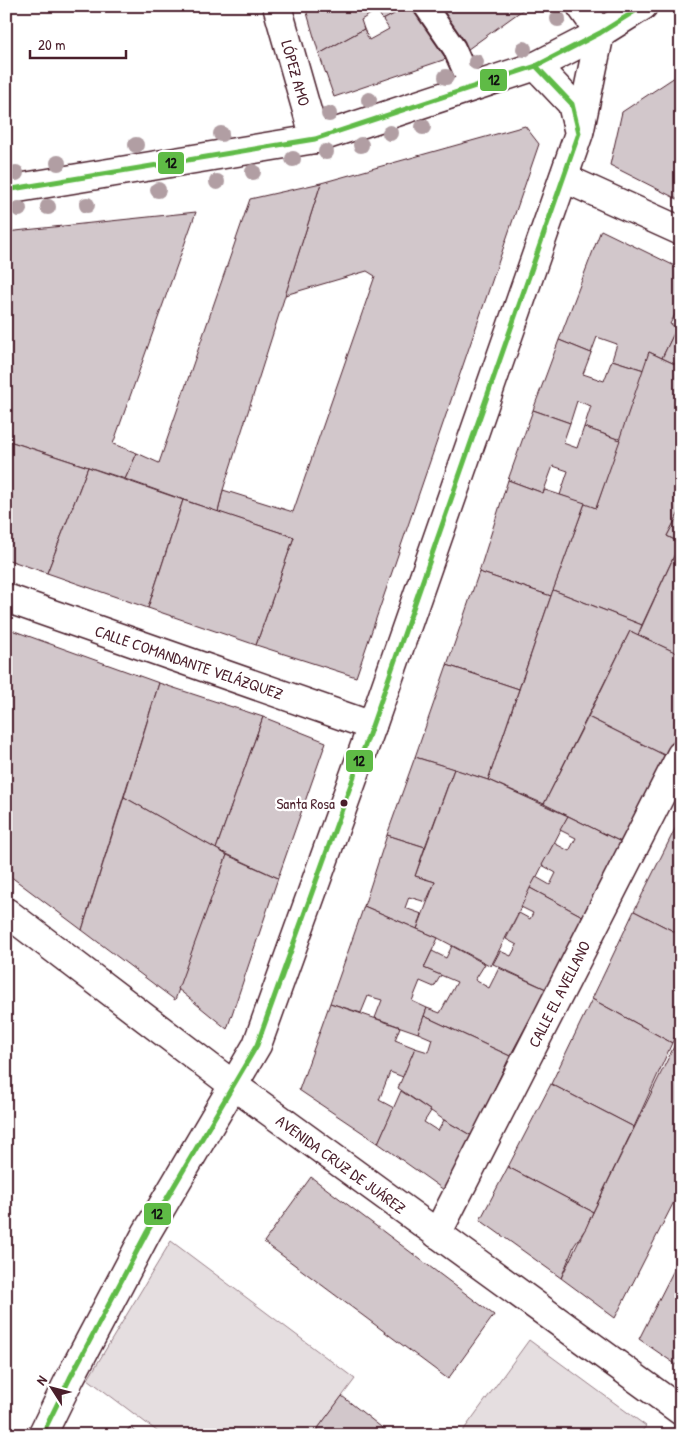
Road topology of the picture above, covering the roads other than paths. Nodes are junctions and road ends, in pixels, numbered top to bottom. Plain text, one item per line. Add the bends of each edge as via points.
1 (277, 6) edge
2 (425, 6) edge
3 (581, 6) edge
4 (644, 6) edge
5 (600, 33) junction
6 (536, 66) junction
7 (472, 88) junction
8 (579, 133) junction
9 (315, 139) junction
10 (564, 178) junction
11 (6, 190) edge
12 (681, 231) edge
13 (6, 598) edge
14 (372, 726) junction
15 (681, 755) edge
16 (6, 912) edge
17 (233, 1085) junction
18 (437, 1234) junction
19 (681, 1410) edge
20 (42, 1435) edge

1 - 9 street, LÓPEZ AMO
2 - 7 street via 454,48
3 - 5 street
4 - 5 street
5 - 6 street
5 - 8 street
6 - 7 street
6 - 8 street via 572,104
7 - 9 street
8 - 10 street
9 - 11 street
10 - 12 street
10 - 14 street
13 - 14 street, CALLE COMANDANTE VELÁZQUEZ
14 - 17 street via 257,1045
15 - 18 street, CALLE EL AVELLANO
16 - 17 street, AVENIDA CRUZ DE JUÁREZ
17 - 18 street, AVENIDA CRUZ DE JUÁREZ
17 - 20 street via 147,1232
18 - 19 street, AVENIDA CRUZ DE JUÁREZ

